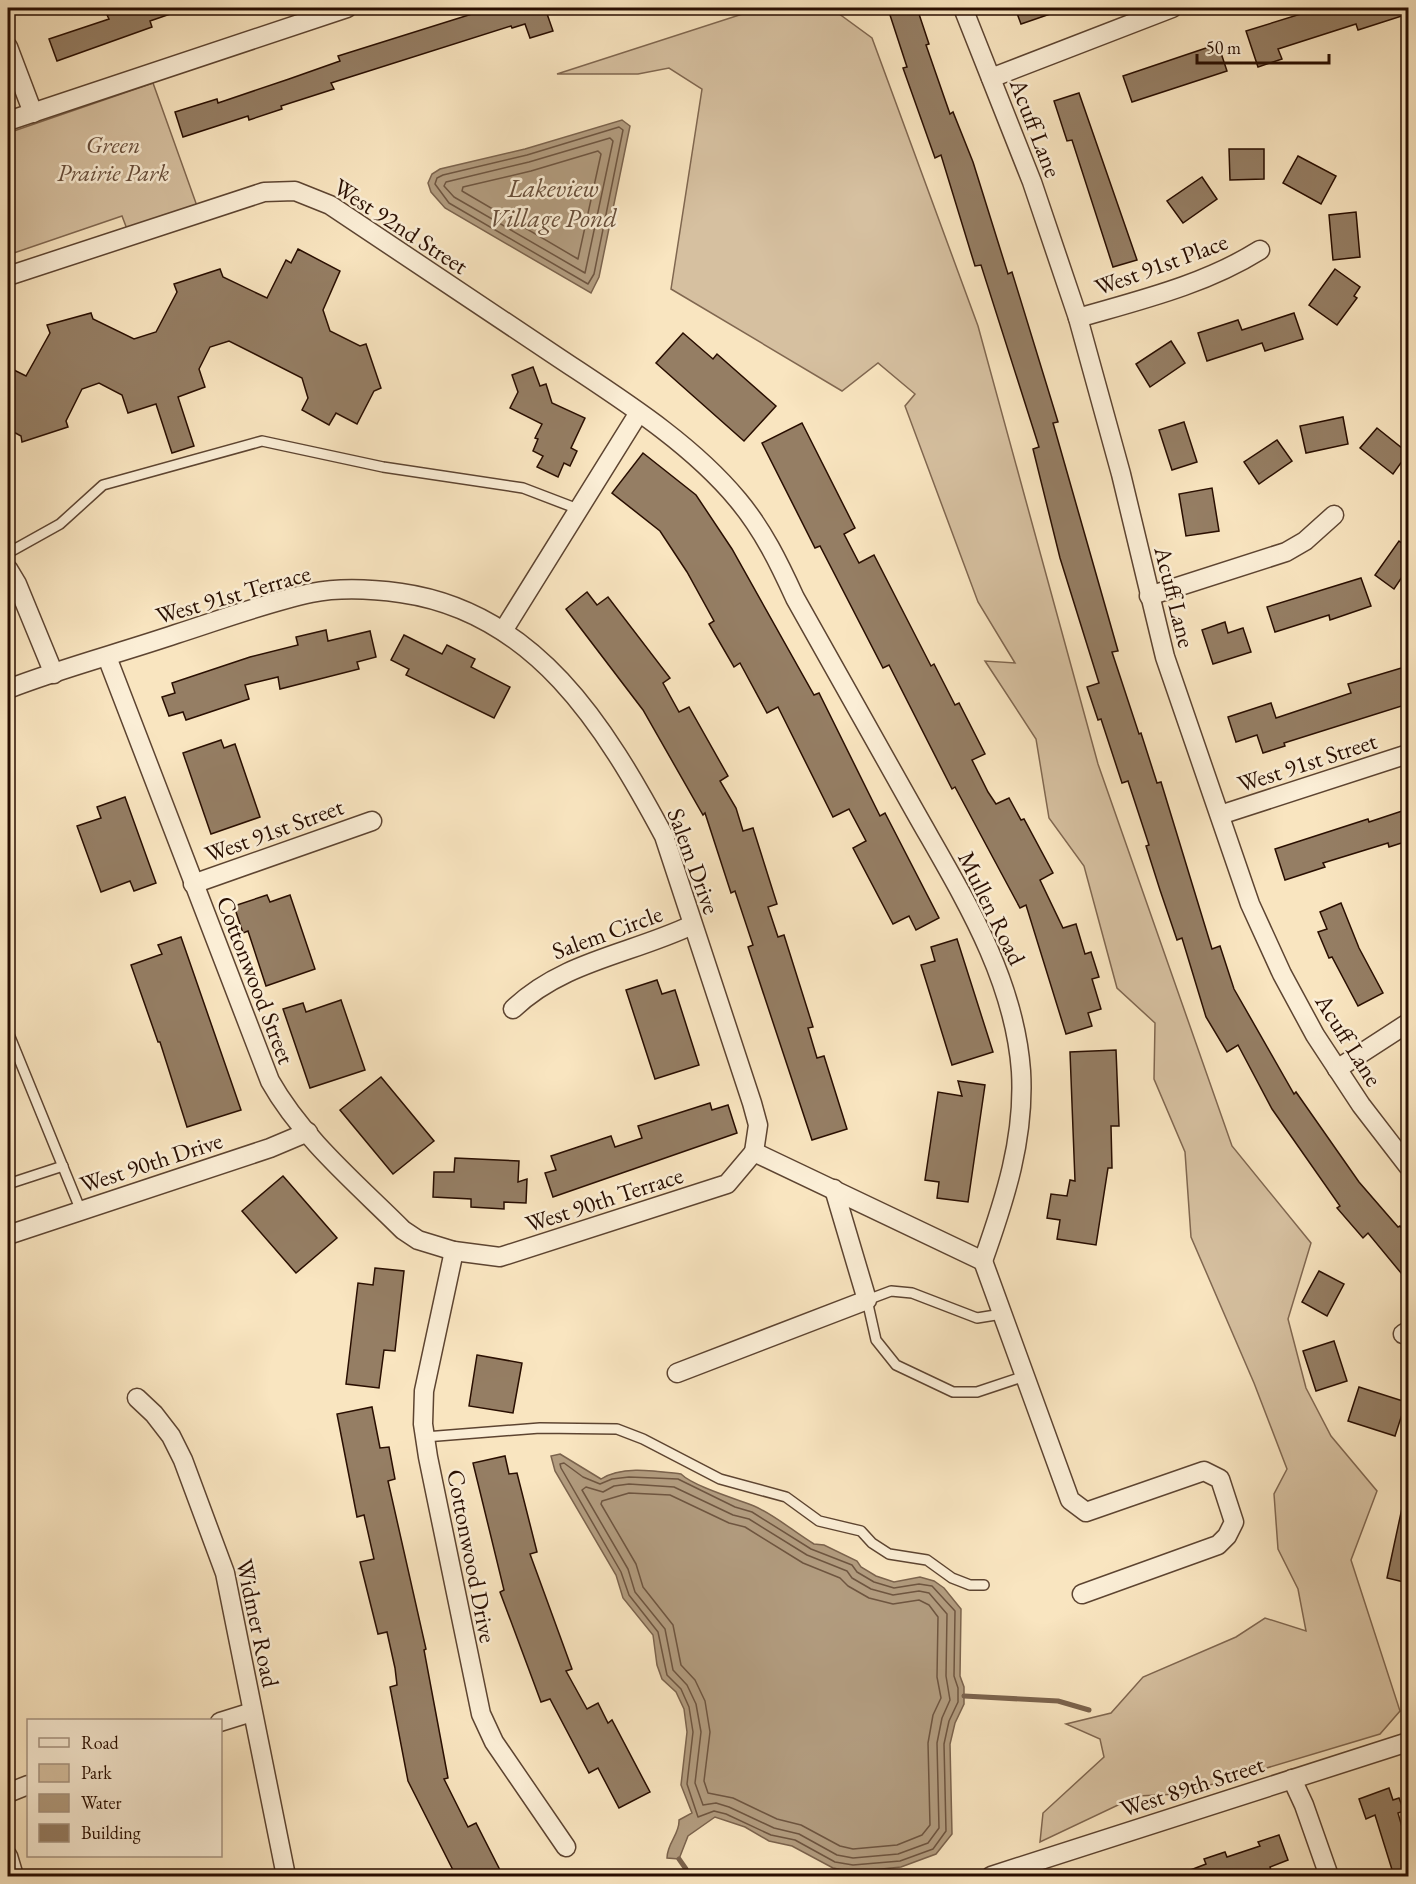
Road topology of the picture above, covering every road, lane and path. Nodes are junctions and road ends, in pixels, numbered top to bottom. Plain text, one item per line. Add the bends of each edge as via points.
1 (347, 8) edge
2 (963, 8) edge
3 (1172, 8) edge
4 (8, 47) edge
5 (991, 78) junction
6 (33, 113) junction
7 (8, 121) edge
8 (1260, 250) dead end
9 (8, 276) edge
10 (1077, 318) junction
11 (638, 414) junction
12 (578, 509) junction
13 (1334, 515) dead end
14 (8, 553) edge
15 (8, 569) edge
16 (1149, 596) junction
17 (502, 631) junction
18 (107, 657) junction
19 (54, 674) junction
20 (8, 689) edge
21 (1408, 754) edge
22 (1220, 815) junction
23 (372, 821) dead end
24 (193, 884) junction
25 (692, 925) junction
26 (513, 1009) dead end
27 (1408, 1023) edge
28 (8, 1032) edge
29 (1337, 1069) junction
30 (308, 1132) junction
31 (754, 1152) junction
32 (63, 1166) junction
33 (1408, 1166) edge
34 (8, 1184) edge
35 (834, 1190) junction
36 (81, 1211) junction
37 (8, 1235) edge
38 (454, 1251) junction
39 (983, 1261) junction
40 (867, 1300) junction
41 (1002, 1314) junction
42 (677, 1373) dead end
43 (1025, 1376) junction
44 (137, 1398) dead end
45 (425, 1437) junction
46 (984, 1585) dead end
47 (1082, 1594) dead end
48 (252, 1712) junction
49 (222, 1721) edge
50 (1408, 1742) edge
51 (1292, 1779) junction
52 (27, 1785) edge
53 (8, 1793) edge
54 (566, 1848) dead end
55 (8, 1856) edge
56 (14, 1876) edge
57 (286, 1876) edge
58 (991, 1876) edge
59 (1329, 1876) edge

1 - 6 street
2 - 5 street, Acuff Lane
3 - 5 street
4 - 6 street
5 - 10 street, Acuff Lane via 1032,182
6 - 7 street
8 - 10 street, West 91st Place via 1223,272
9 - 11 street, West 92nd Street via 264,192 295,191 330,205
10 - 16 street, Acuff Lane via 1121,474
11 - 12 street
11 - 39 street, Mullen Road via 711,471 759,528 960,893 1011,1005 1021,1071 1021,1102 1009,1188
12 - 14 lane via 523,488 383,467 262,441 103,485 60,524
12 - 17 street
13 - 16 street via 1286,552
15 - 19 street
16 - 22 street, Acuff Lane via 1178,696
17 - 18 street, West 91st Terrace via 462,608 429,598 357,589 312,593 258,607
17 - 25 street, Salem Drive via 537,655 574,693 647,805 664,836
18 - 19 street, West 91st Terrace
18 - 24 street, Cottonwood Street
19 - 20 street, West 91st Terrace
21 - 22 street, West 91st Street
22 - 29 street, Acuff Lane via 1250,904 1282,974
23 - 24 street, West 91st Street
24 - 30 street, Cottonwood Street via 270,1081
25 - 26 street, Salem Circle via 666,938 577,966 530,992
25 - 31 street, Salem Drive via 758,1125
27 - 29 street
28 - 32 lane
29 - 33 street, Acuff Lane
30 - 36 street, West 90th Drive
30 - 38 street, Cottonwood Street via 403,1230 418,1240
31 - 35 street
31 - 38 street, West 90th Terrace via 727,1184 710,1190 500,1257
32 - 34 lane
32 - 36 lane
35 - 39 street
35 - 40 street
36 - 37 street, West 90th Drive
38 - 45 street, Cottonwood Drive via 424,1390
39 - 41 street
40 - 41 lane via 891,1290 912,1293 976,1318
40 - 42 street
40 - 43 lane via 876,1340 896,1365 953,1392 978,1392
41 - 43 street
43 - 47 street via 1070,1500 1086,1512 1204,1472 1220,1479 1234,1522 1218,1545
44 - 48 street, Widmer Road via 171,1436 217,1548
45 - 46 lane via 540,1428 617,1429 643,1438 720,1479 786,1497 819,1521 861,1531 889,1554 927,1560 952,1578
45 - 54 street, Cottonwood Drive via 481,1714 494,1742
48 - 49 street
48 - 57 street, Widmer Road
50 - 51 street, West 89th Street
51 - 58 street, West 89th Street
51 - 59 street
52 - 53 street
55 - 56 street

